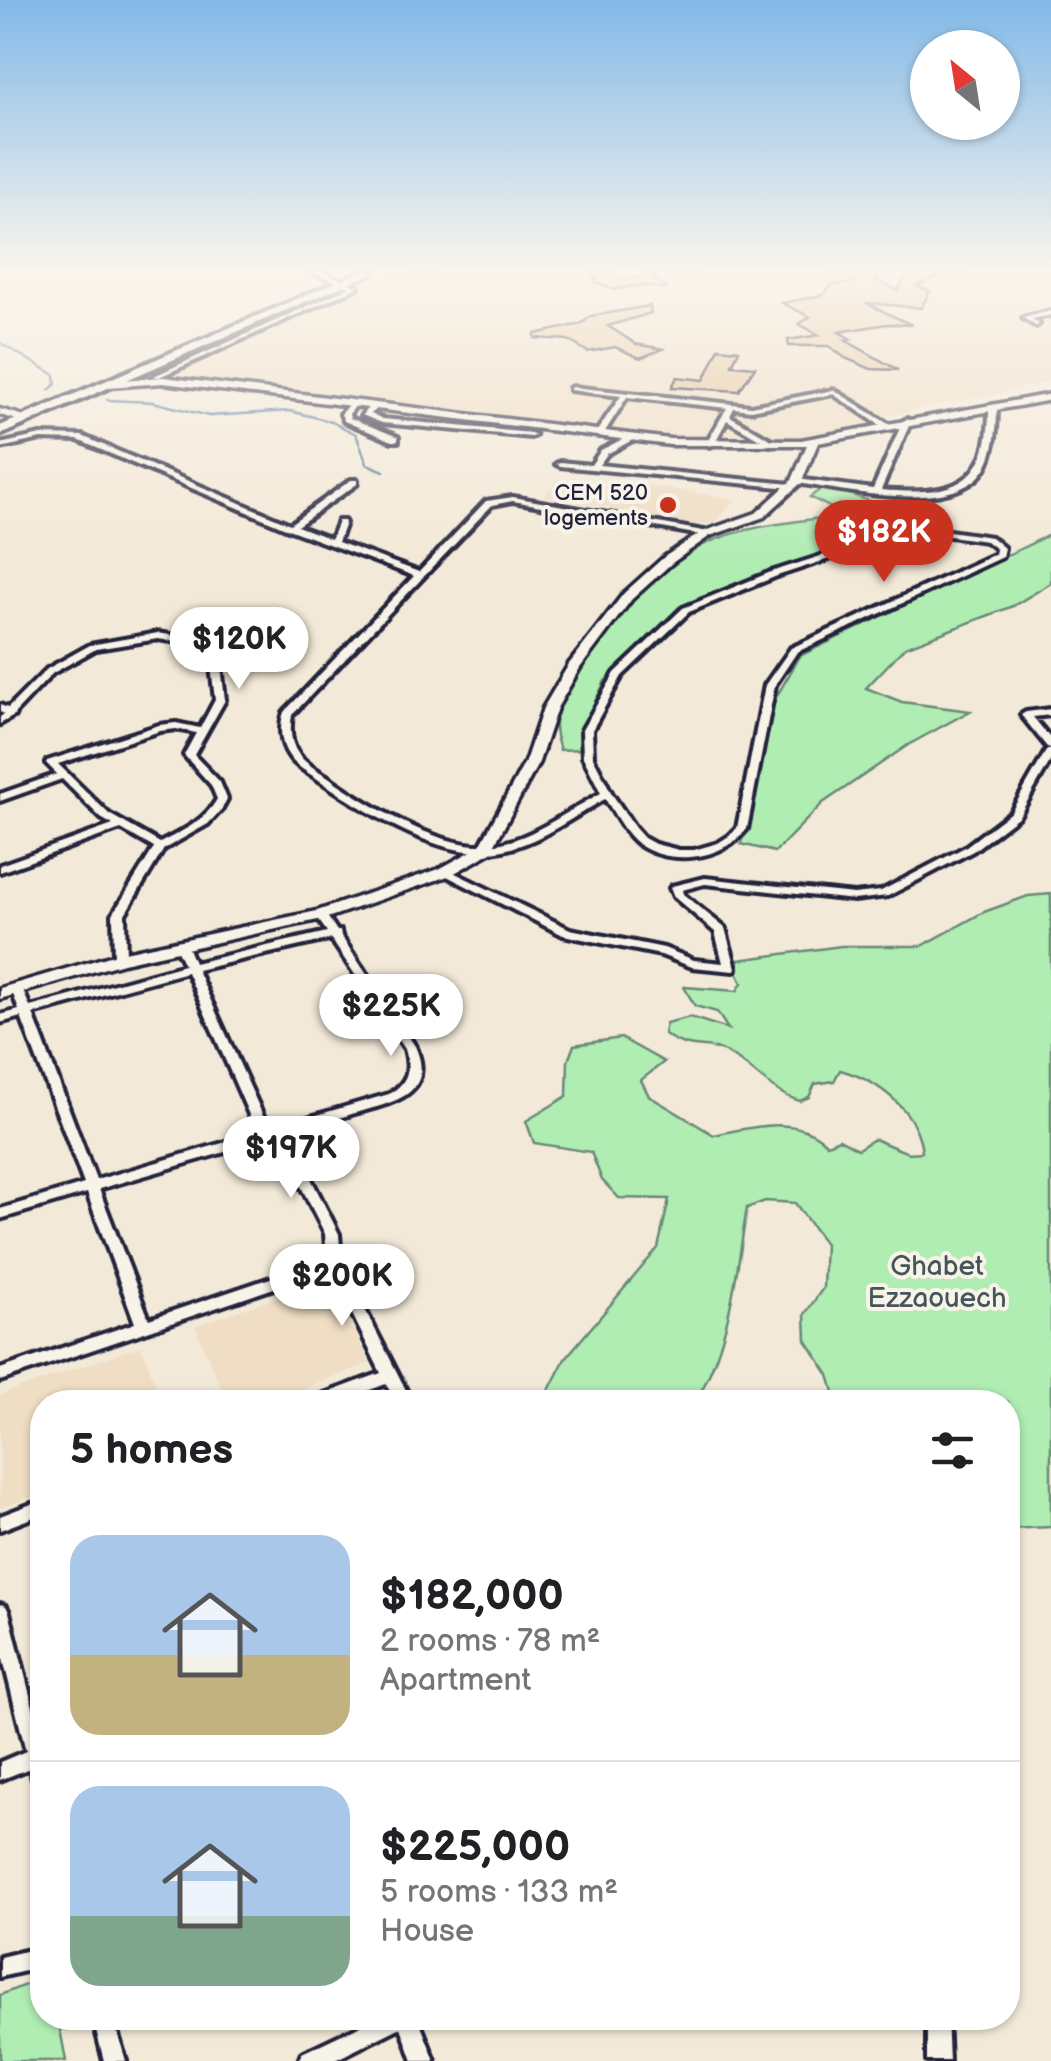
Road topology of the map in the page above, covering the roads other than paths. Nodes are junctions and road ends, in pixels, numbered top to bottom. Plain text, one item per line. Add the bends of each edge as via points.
1 (122, 368) edge
2 (167, 368) edge
3 (156, 374) junction
4 (108, 384) junction
5 (572, 390) dead end
6 (625, 395) junction
7 (1051, 397) edge
8 (353, 404) junction
9 (732, 406) junction
10 (993, 407) junction
11 (751, 408) junction
12 (726, 417) junction
13 (4, 420) edge
14 (907, 421) junction
15 (886, 425) junction
16 (534, 430) junction
17 (599, 434) junction
18 (632, 438) junction
19 (395, 440) dead end
20 (814, 441) junction
21 (772, 443) junction
22 (525, 444) dead end
23 (710, 444) junction
24 (0, 446) edge
25 (560, 464) dead end
26 (596, 465) junction
27 (354, 482) dead end
28 (794, 483) junction
29 (877, 490) junction
30 (342, 523) dead end
31 (291, 527) junction
32 (706, 534) junction
33 (334, 542) junction
34 (420, 575) junction
35 (5, 710) edge
36 (1051, 712) edge
37 (0, 722) edge
38 (202, 731) junction
39 (1051, 748) edge
40 (64, 775) junction
41 (607, 794) junction
42 (0, 798) edge
43 (122, 825) junction
44 (160, 847) junction
45 (486, 850) junction
46 (0, 869) edge
47 (445, 872) junction
48 (320, 915) junction
49 (336, 934) junction
50 (181, 946) junction
51 (120, 958) junction
52 (188, 968) junction
53 (9, 992) edge
54 (26, 1012) junction
55 (0, 1019) edge
56 (280, 1131) junction
57 (265, 1136) junction
58 (92, 1188) junction
59 (0, 1214) edge
60 (334, 1262) junction
61 (144, 1326) junction
62 (0, 1376) edge
63 (390, 1376) junction
64 (353, 1390) edge
65 (398, 1390) edge
66 (30, 1512) edge
67 (0, 1523) edge
68 (0, 1612) edge
69 (30, 1708) edge
70 (30, 1759) edge
71 (0, 1771) edge
72 (30, 1960) edge
73 (0, 1967) edge
74 (106, 2030) edge
75 (373, 2030) edge
76 (412, 2030) edge
77 (937, 2030) edge
78 (115, 2061) edge
79 (310, 2061) edge
80 (424, 2061) edge
81 (938, 2061) edge

1 - 13 highway
2 - 3 highway
3 - 4 highway
3 - 4 street
3 - 8 street
4 - 13 highway
5 - 6 street
6 - 9 street
6 - 17 street
7 - 10 street
8 - 16 street
8 - 19 street via 346,419
9 - 11 street
9 - 12 street
10 - 14 street
10 - 29 street via 994,428 972,480 942,491
11 - 12 street via 758,412
11 - 15 street via 834,392
12 - 21 street
12 - 23 street
14 - 15 street
14 - 29 street
15 - 20 street
16 - 17 street
16 - 22 street
17 - 18 street
18 - 23 street
18 - 26 street via 604,452
20 - 21 street
20 - 28 street
21 - 23 street
24 - 31 street via 79,438
25 - 26 street
26 - 28 street
27 - 31 street
28 - 29 street
28 - 32 street via 760,515
30 - 33 street
31 - 33 street
32 - 34 street via 501,499 489,502
32 - 45 street via 628,596 574,667
33 - 34 street
34 - 45 street via 287,714 287,745 313,772 401,826
35 - 37 street via 10,716
35 - 38 street via 50,671 94,647 158,636 196,642 215,657 220,700
36 - 39 street via 1026,715
38 - 40 street via 159,728 52,763
38 - 44 street via 189,755 222,799 200,825
39 - 47 street via 1015,814 969,849 884,894 854,897 705,881 676,888 721,931 730,968 567,932
40 - 42 street
40 - 43 street
41 - 41 street via 588,757 588,730 618,675 686,610 914,528 988,538 1000,548 1000,555 794,650 770,685 742,828 730,843 697,852 654,847 639,839
41 - 45 street
43 - 44 street
43 - 46 street
44 - 51 street via 118,914
45 - 47 street
47 - 48 street
48 - 49 street
48 - 50 street
49 - 52 street
49 - 56 street via 411,1050 416,1073 410,1088 394,1097
50 - 51 street
50 - 52 street
51 - 53 street
52 - 54 street
52 - 57 street
53 - 54 street
54 - 55 street
54 - 58 street
56 - 57 street
56 - 60 street via 332,1234
57 - 58 street
58 - 59 street
58 - 61 street
60 - 61 street
60 - 63 street
61 - 62 street
63 - 64 street
63 - 65 street
66 - 67 street
68 - 69 street
70 - 71 street
72 - 73 street
74 - 78 street
75 - 79 street
76 - 80 street
77 - 81 street

